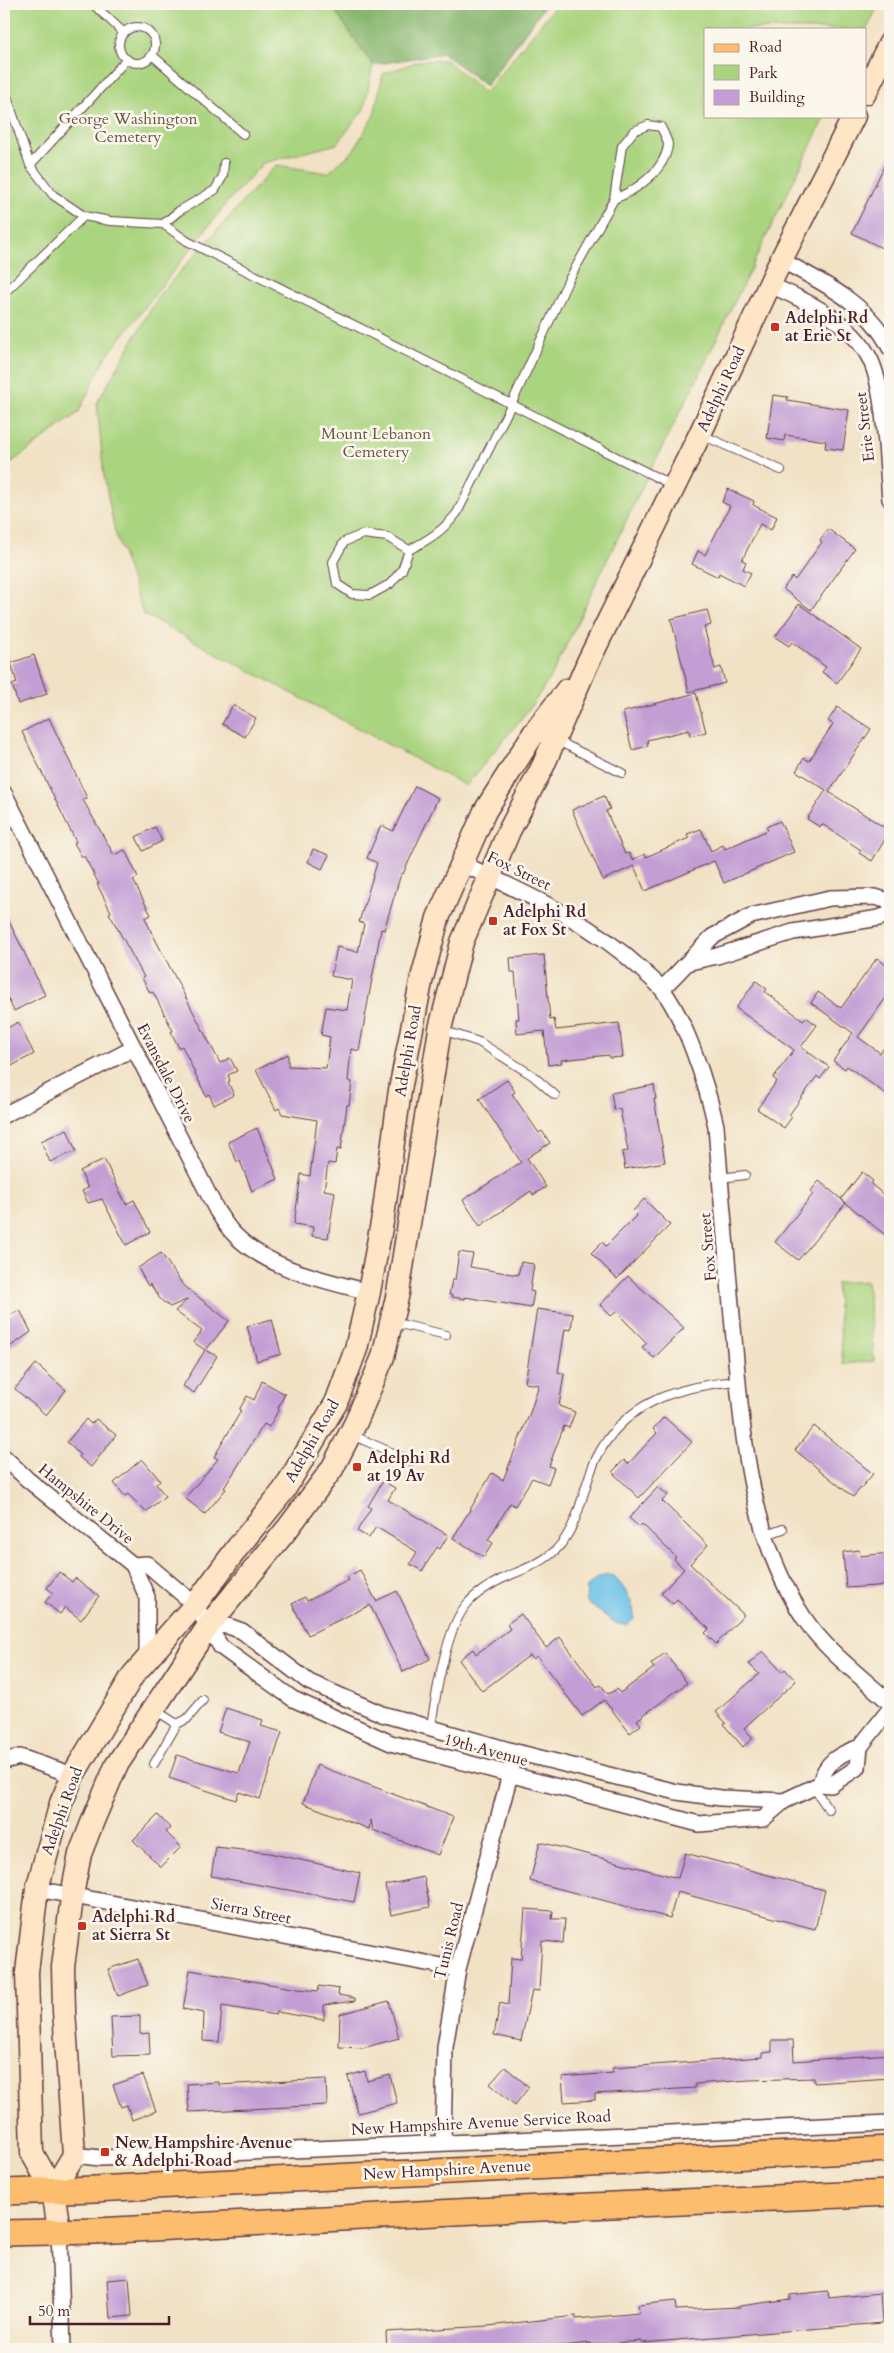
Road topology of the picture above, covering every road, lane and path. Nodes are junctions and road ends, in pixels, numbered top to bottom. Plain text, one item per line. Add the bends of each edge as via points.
1 (93, 4) edge
2 (124, 33) junction
3 (890, 43) edge
4 (152, 55) junction
5 (126, 60) junction
6 (4, 88) edge
7 (866, 91) edge
8 (853, 118) edge
9 (243, 134) dead end
10 (224, 163) dead end
11 (30, 165) junction
12 (614, 199) junction
13 (84, 216) junction
14 (163, 224) junction
15 (782, 260) junction
16 (770, 285) junction
17 (4, 293) edge
18 (890, 348) edge
19 (511, 405) junction
20 (700, 434) junction
21 (781, 470) dead end
22 (674, 486) junction
23 (890, 499) edge
24 (409, 550) junction
25 (588, 662) junction
26 (555, 740) junction
27 (622, 773) dead end
28 (4, 793) edge
29 (461, 863) junction
30 (490, 876) junction
31 (851, 898) junction
32 (890, 901) edge
33 (890, 914) edge
34 (751, 916) junction
35 (851, 922) junction
36 (758, 942) junction
37 (690, 962) junction
38 (662, 989) junction
39 (440, 1029) junction
40 (134, 1048) junction
41 (556, 1095) dead end
42 (4, 1115) edge
43 (745, 1175) dead end
44 (720, 1178) junction
45 (369, 1292) junction
46 (391, 1322) junction
47 (446, 1335) dead end
48 (738, 1381) junction
49 (350, 1434) junction
50 (4, 1457) edge
51 (411, 1461) dead end
52 (782, 1530) dead end
53 (766, 1536) junction
54 (133, 1565) junction
55 (195, 1606) junction
56 (209, 1625) junction
57 (147, 1659) junction
58 (305, 1679) junction
59 (293, 1699) junction
60 (203, 1700) dead end
61 (890, 1703) edge
62 (154, 1709) junction
63 (890, 1709) edge
64 (177, 1724) junction
65 (431, 1726) junction
66 (516, 1752) junction
67 (4, 1761) edge
68 (154, 1764) dead end
69 (73, 1774) junction
70 (510, 1774) junction
71 (817, 1786) junction
72 (784, 1801) junction
73 (829, 1810) dead end
74 (37, 1889) junction
75 (72, 1895) junction
76 (458, 1969) junction
77 (890, 2123) edge
78 (443, 2142) junction
79 (890, 2149) edge
80 (74, 2155) junction
81 (53, 2190) junction
82 (4, 2192) edge
83 (890, 2194) edge
84 (58, 2230) junction
85 (4, 2233) edge
86 (63, 2349) edge

1 - 2 lane
2 - 4 lane via 137,27 145,29 154,40
2 - 5 lane via 120,48
3 - 7 main road
4 - 5 lane via 142,62
4 - 9 lane
5 - 11 lane
6 - 11 lane
8 - 15 main road, Adelphi Road
10 - 14 lane via 223,176 215,190
11 - 13 lane via 53,194
12 - 12 lane via 630,193 650,176 664,158 668,143 661,127 648,125 634,131 622,146
12 - 19 lane via 567,283
13 - 14 lane
13 - 17 lane
14 - 19 lane via 187,241
15 - 16 main road, Adelphi Road
15 - 18 street via 836,289 868,316
16 - 20 main road, Adelphi Road
16 - 23 street, Erie Street via 811,303 848,331 870,359 879,390
19 - 22 lane
19 - 24 lane via 457,513 430,540
20 - 21 lane
20 - 22 main road, Adelphi Road
22 - 25 main road, Adelphi Road
24 - 24 lane via 387,536 363,534 344,542 333,562 337,584 352,594 370,595 390,584 402,570
25 - 26 main road, Adelphi Road
25 - 29 main road, Adelphi Road via 534,733 485,811
26 - 27 lane
26 - 30 main road, Adelphi Road
28 - 40 street, Evansdale Drive
29 - 30 street, Fox Street
29 - 45 main road, Adelphi Road via 438,918 421,982 400,1090
30 - 38 street, Fox Street via 570,916 630,959
30 - 39 main road, Adelphi Road via 462,942
31 - 32 street via 874,897
31 - 34 street via 830,898
31 - 35 street
33 - 35 street
34 - 36 street
34 - 37 street via 712,937
35 - 36 street via 792,932
36 - 37 street
37 - 38 street
38 - 44 street, Fox Street via 680,1022 710,1100 716,1126
39 - 41 lane via 479,1042 532,1075
39 - 46 main road, Adelphi Road
40 - 42 street
40 - 45 street, Evansdale Drive via 217,1211 233,1234 289,1269
43 - 44 lane
44 - 48 street, Fox Street
45 - 55 main road, Adelphi Road via 356,1349 336,1403 321,1431 284,1490
46 - 47 lane
46 - 49 main road, Adelphi Road via 383,1356
48 - 53 street, Fox Street via 750,1477
48 - 65 lane via 707,1384 665,1395 634,1412 612,1434 596,1459 567,1537 550,1556 484,1588 466,1605 451,1637
49 - 51 lane
49 - 56 main road, Adelphi Road via 332,1469
50 - 54 street, Hampshire Drive
52 - 53 lane
53 - 61 street, Fox Street via 785,1584 805,1618 826,1644
54 - 55 street, Hampshire Drive via 147,1564
54 - 57 street via 147,1597
55 - 56 street, 19th Avenue
55 - 57 main road, Adelphi Road
56 - 58 street, 19th Avenue via 242,1631
56 - 59 street, 19th Avenue via 221,1647
56 - 62 main road, Adelphi Road
57 - 69 main road, Adelphi Road
58 - 59 street
58 - 65 street, 19th Avenue via 382,1714
59 - 70 street, 19th Avenue via 391,1743
60 - 64 lane
62 - 64 lane
62 - 75 main road, Adelphi Road via 116,1766 80,1854
63 - 71 street via 860,1747 846,1752 824,1769
64 - 68 lane
65 - 66 street, 19th Avenue
66 - 70 street, Tunis Road
66 - 72 street, 19th Avenue via 676,1792
67 - 69 street via 20,1758
69 - 74 main road, Adelphi Road via 44,1858
70 - 72 street, 19th Avenue via 699,1824 763,1819
70 - 76 street, Tunis Road
71 - 72 street, 19th Avenue
71 - 73 lane
74 - 75 street, Sierra Street
74 - 81 main road, Adelphi Road via 27,1972 32,2149
75 - 76 street, Sierra Street
75 - 80 main road, Adelphi Road via 63,1967
76 - 78 street, Tunis Road via 445,2047
77 - 78 street, New Hampshire Avenue Service Road
78 - 80 street, New Hampshire Avenue Service Road via 100,2158
79 - 81 main road, New Hampshire Avenue
80 - 81 main road
81 - 82 main road, New Hampshire Avenue
81 - 84 main road, Adelphi Road
83 - 84 main road via 96,2231
84 - 85 main road
84 - 86 street

